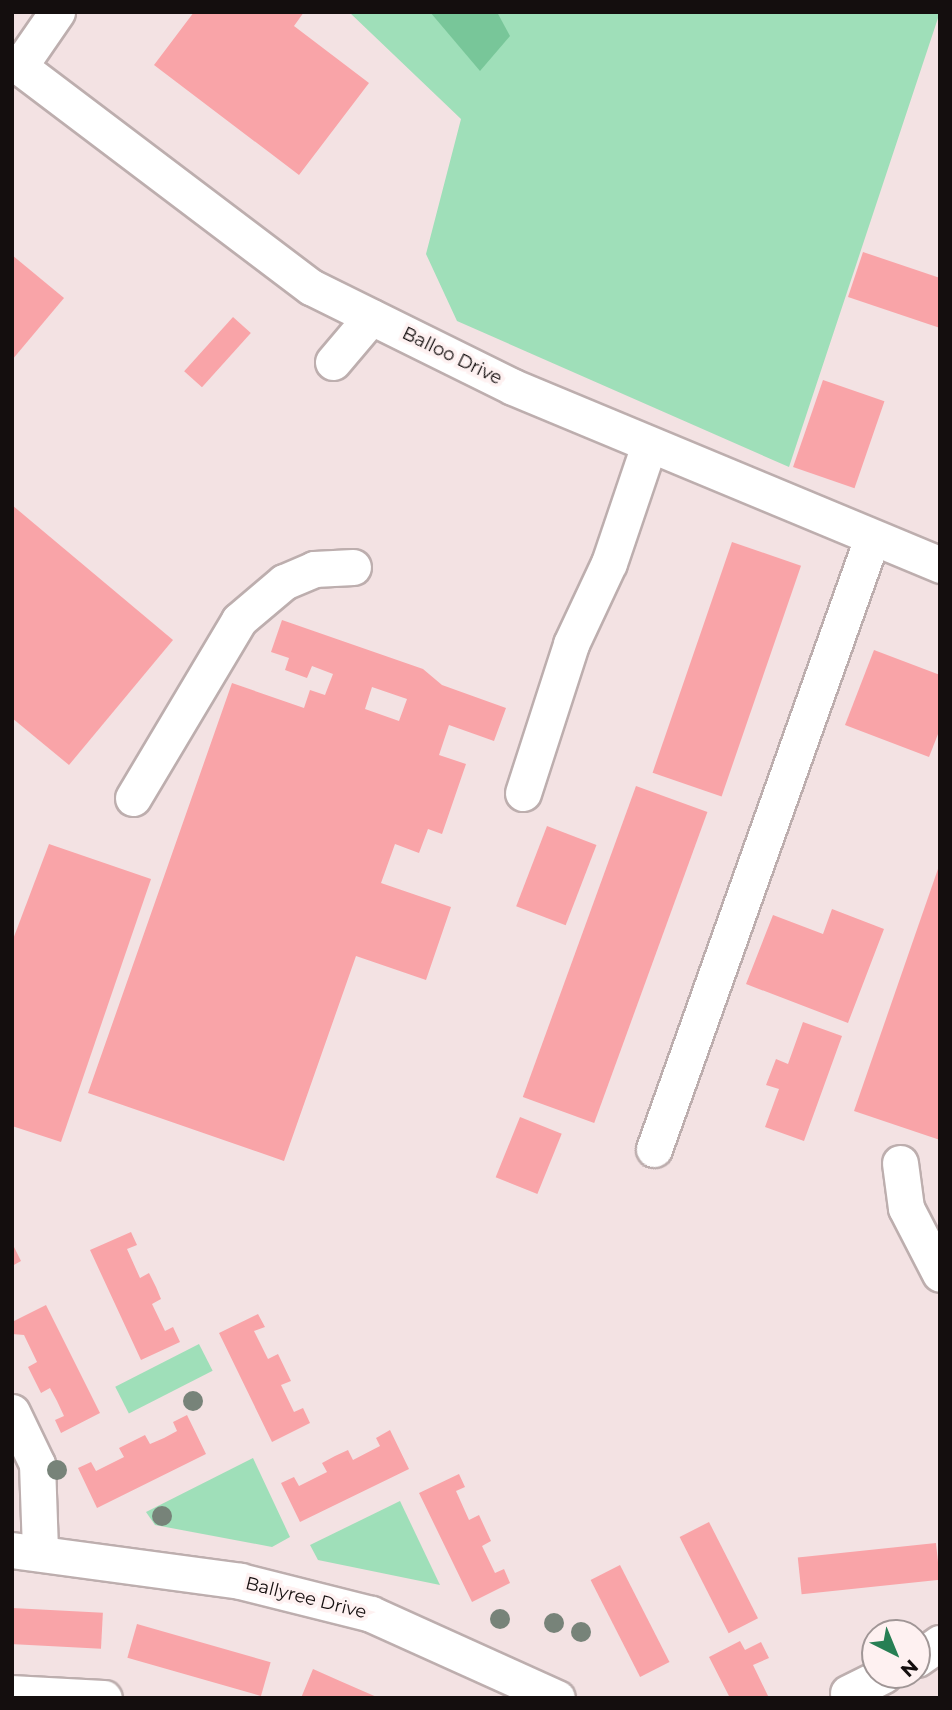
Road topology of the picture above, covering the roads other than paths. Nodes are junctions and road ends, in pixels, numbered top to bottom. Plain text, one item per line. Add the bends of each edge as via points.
1 (57, 12) edge
2 (16, 64) edge
3 (370, 317) junction
4 (334, 362) dead end
5 (649, 444) junction
6 (871, 541) junction
7 (940, 565) edge
8 (353, 567) dead end
9 (523, 793) dead end
10 (133, 798) dead end
11 (654, 1149) dead end
12 (900, 1163) dead end
13 (940, 1274) edge
14 (12, 1412) edge
15 (26, 1550) edge
16 (861, 1686) edge
17 (12, 1693) edge
18 (848, 1693) dead end
19 (104, 1698) edge
20 (557, 1698) edge

1 - 2 street
2 - 3 street, Balloo Drive via 311,287
3 - 4 street
3 - 5 street, Balloo Drive
5 - 6 street, Balloo Drive
5 - 9 street via 609,563 571,644
6 - 7 street, Balloo Drive
6 - 11 street
8 - 10 street via 314,569 284,582 239,620
12 - 13 street via 906,1208
14 - 15 street, Ballyree Drive via 37,1464
15 - 20 street, Ballyree Drive via 240,1581 371,1614
16 - 18 street
17 - 19 street

